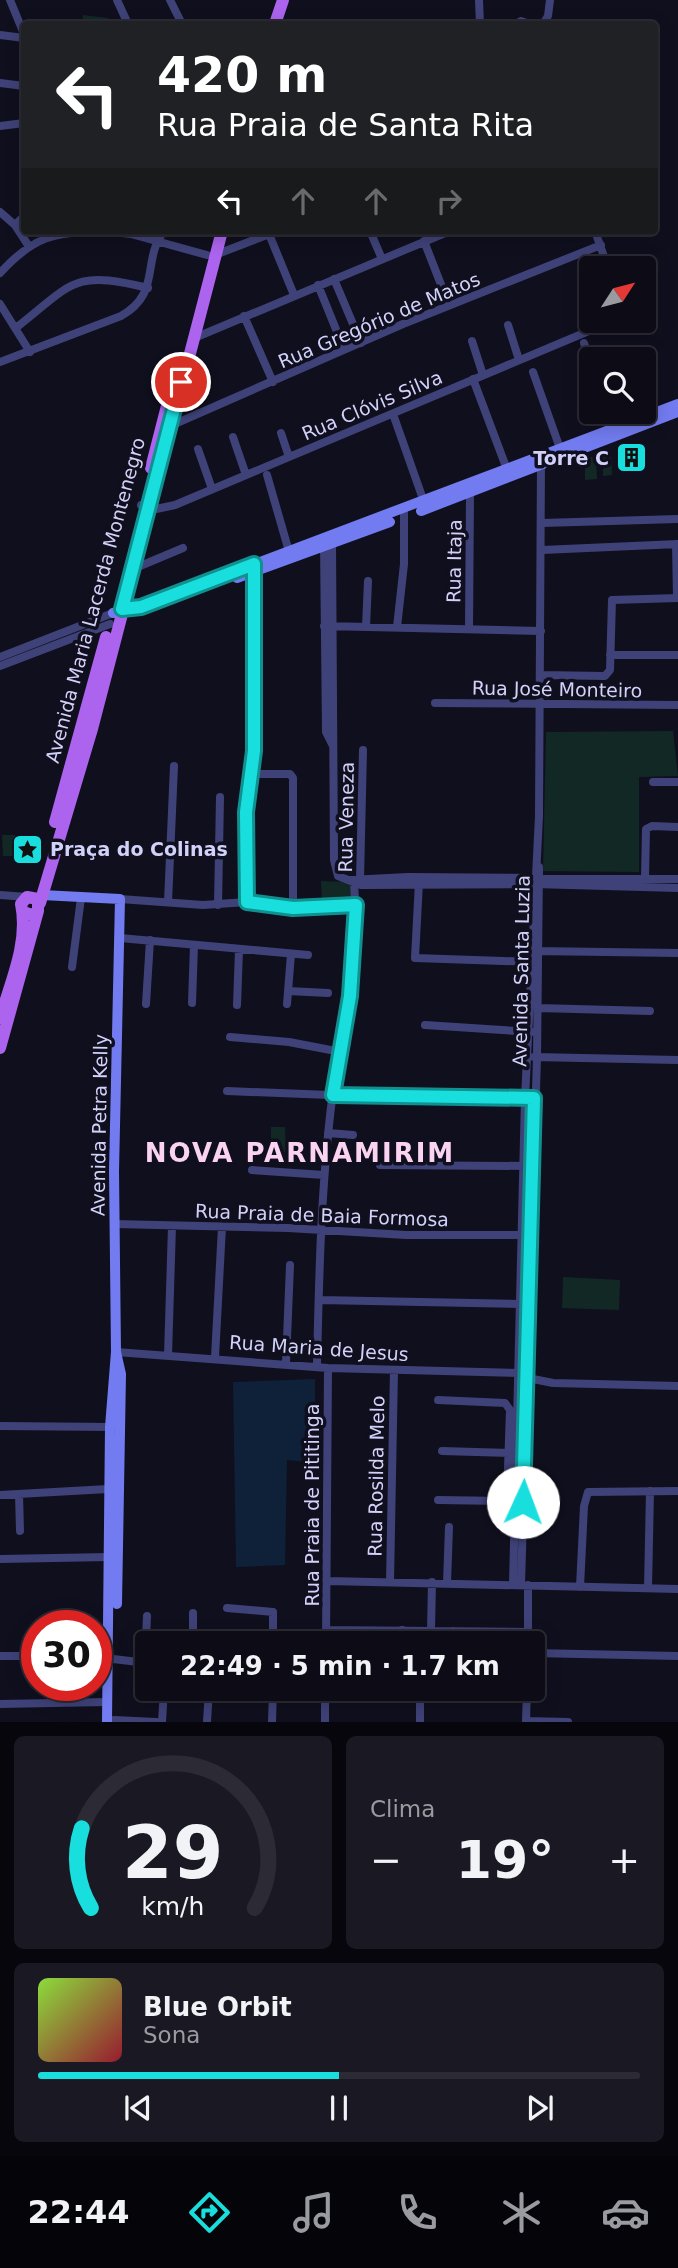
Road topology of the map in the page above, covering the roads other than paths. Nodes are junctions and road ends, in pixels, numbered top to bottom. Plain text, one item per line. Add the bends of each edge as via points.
1 (10, 0) edge
2 (117, 0) edge
3 (170, 0) edge
4 (283, 0) edge
5 (479, 0) edge
6 (550, 0) edge
7 (127, 21) edge
8 (180, 21) edge
9 (276, 21) edge
10 (480, 21) edge
11 (547, 21) edge
12 (21, 28) edge
13 (0, 35) edge
14 (21, 36) edge
15 (0, 83) edge
16 (21, 86) edge
17 (21, 124) edge
18 (0, 125) edge
19 (0, 212) edge
20 (21, 219) edge
21 (15, 225) junction
22 (53, 235) edge
23 (125, 235) edge
24 (161, 235) edge
25 (213, 235) edge
26 (220, 235) edge
27 (267, 235) edge
28 (274, 235) edge
29 (372, 235) edge
30 (440, 235) edge
31 (597, 235) edge
32 (157, 241) junction
33 (424, 241) junction
34 (27, 245) junction
35 (601, 245) junction
36 (211, 255) junction
37 (604, 256) edge
38 (382, 259) junction
39 (0, 273) edge
40 (334, 279) junction
41 (318, 285) junction
42 (148, 288) junction
43 (294, 295) junction
44 (0, 304) edge
45 (449, 305) junction
46 (244, 316) junction
47 (508, 325) dead end
48 (17, 327) junction
49 (584, 333) edge
50 (192, 339) junction
51 (472, 341) dead end
52 (361, 343) junction
53 (584, 343) dead end
54 (585, 347) edge
55 (344, 349) junction
56 (30, 352) junction
57 (519, 360) junction
58 (0, 362) edge
59 (533, 372) dead end
60 (483, 375) junction
61 (473, 379) junction
62 (273, 382) junction
63 (678, 404) edge
64 (678, 412) edge
65 (393, 414) junction
66 (612, 424) edge
67 (170, 426) junction
68 (615, 432) junction
69 (281, 433) dead end
70 (233, 437) dead end
71 (198, 449) dead end
72 (561, 453) junction
73 (289, 457) junction
74 (540, 461) junction
75 (508, 473) junction
76 (246, 475) junction
77 (267, 475) dead end
78 (212, 489) junction
79 (470, 493) junction
80 (424, 502) junction
81 (145, 507) junction
82 (405, 513) junction
83 (678, 519) edge
84 (542, 523) junction
85 (328, 540) junction
86 (677, 544) edge
87 (183, 548) dead end
88 (542, 550) junction
89 (290, 554) junction
90 (255, 568) junction
91 (132, 569) junction
92 (368, 581) dead end
93 (677, 598) edge
94 (116, 616) junction
95 (328, 626) junction
96 (366, 626) junction
97 (397, 627) junction
98 (469, 629) junction
99 (541, 631) junction
100 (48, 643) junction
101 (610, 654) junction
102 (678, 655) edge
103 (0, 657) edge
104 (0, 666) edge
105 (540, 676) junction
106 (435, 703) dead end
107 (540, 705) junction
108 (678, 705) edge
109 (363, 750) dead end
110 (174, 766) dead end
111 (250, 774) junction
112 (653, 782) dead end
113 (678, 782) edge
114 (220, 797) dead end
115 (678, 827) edge
116 (645, 878) junction
117 (678, 879) edge
118 (355, 881) junction
119 (419, 881) junction
120 (537, 881) junction
121 (678, 888) edge
122 (0, 895) edge
123 (81, 898) junction
124 (120, 900) junction
125 (168, 902) junction
126 (247, 902) junction
127 (32, 903) junction
128 (218, 905) junction
129 (356, 905) junction
130 (293, 908) junction
131 (120, 938) junction
132 (150, 940) junction
133 (194, 945) junction
134 (239, 950) junction
135 (536, 951) junction
136 (678, 953) edge
137 (291, 954) junction
138 (308, 955) dead end
139 (536, 962) junction
140 (72, 967) dead end
141 (288, 991) junction
142 (328, 993) dead end
143 (191, 1003) dead end
144 (146, 1004) dead end
145 (237, 1004) dead end
146 (287, 1004) dead end
147 (650, 1011) dead end
148 (535, 1012) junction
149 (0, 1018) edge
150 (425, 1025) dead end
151 (533, 1031) junction
152 (230, 1037) dead end
153 (0, 1048) edge
154 (341, 1052) junction
155 (532, 1057) junction
156 (678, 1060) edge
157 (227, 1091) dead end
158 (333, 1095) junction
159 (530, 1098) junction
160 (328, 1133) junction
161 (353, 1135) dead end
162 (380, 1165) dead end
163 (529, 1166) junction
164 (252, 1170) dead end
165 (324, 1175) junction
166 (114, 1224) junction
167 (172, 1226) junction
168 (222, 1227) junction
169 (320, 1230) junction
170 (526, 1235) junction
171 (290, 1265) dead end
172 (319, 1300) junction
173 (520, 1304) junction
174 (116, 1352) junction
175 (168, 1355) junction
176 (215, 1357) junction
177 (286, 1363) junction
178 (317, 1365) junction
179 (328, 1368) junction
180 (394, 1370) junction
181 (519, 1373) junction
182 (528, 1378) junction
183 (678, 1386) edge
184 (438, 1400) dead end
185 (0, 1426) edge
186 (114, 1427) junction
187 (442, 1451) dead end
188 (513, 1452) junction
189 (108, 1489) junction
190 (650, 1491) junction
191 (678, 1491) edge
192 (19, 1494) junction
193 (0, 1495) edge
194 (438, 1500) dead end
195 (449, 1527) dead end
196 (20, 1531) dead end
197 (109, 1557) junction
198 (0, 1559) edge
199 (328, 1581) junction
200 (390, 1582) junction
201 (432, 1582) junction
202 (447, 1583) junction
203 (521, 1584) junction
204 (580, 1587) junction
205 (648, 1588) junction
206 (678, 1588) edge
207 (227, 1608) dead end
208 (107, 1610) edge
209 (108, 1610) edge
210 (193, 1613) dead end
211 (147, 1616) dead end
212 (327, 1630) joint
213 (402, 1630) joint
214 (147, 1631) edge
215 (193, 1631) edge
216 (273, 1631) edge
217 (431, 1631) joint
218 (528, 1631) edge
219 (545, 1653) edge
220 (0, 1656) edge
221 (678, 1656) edge
222 (21, 1657) edge
223 (112, 1659) edge
224 (135, 1662) edge
225 (109, 1701) edge
226 (163, 1701) edge
227 (208, 1701) edge
228 (273, 1701) edge
229 (325, 1701) edge
230 (420, 1701) edge
231 (527, 1701) edge
232 (107, 1702) joint
233 (0, 1704) edge
234 (111, 1721) edge
235 (526, 1721) edge
236 (156, 1722) edge
237 (162, 1722) edge
238 (207, 1722) edge
239 (272, 1722) edge
240 (325, 1722) edge
241 (420, 1722) edge
242 (568, 1722) edge

1 - 12 street
2 - 7 street
3 - 8 street
4 - 9 main road
5 - 10 street
6 - 11 street
13 - 14 street
15 - 16 street
17 - 18 street
19 - 21 street
20 - 21 street
21 - 34 street
22 - 34 street
23 - 32 street
24 - 32 street
25 - 36 main road, Avenida Maria Lacerda Montenegro
26 - 36 main road, Avenida Maria Lacerda Montenegro
27 - 36 street
28 - 43 street
29 - 38 street
30 - 33 street
31 - 35 street
32 - 36 street
32 - 42 street
33 - 38 street
33 - 45 street
34 - 39 street
35 - 37 street
35 - 45 street, Rua Gregório de Matos
36 - 50 main road, Avenida Maria Lacerda Montenegro
36 - 81 main road, Avenida Maria Lacerda Montenegro
38 - 40 street
40 - 41 street
40 - 52 street
41 - 43 street
41 - 55 street
42 - 48 street via 88,278 68,287
42 - 56 street via 139,303 121,316
43 - 46 street
44 - 48 street
45 - 52 street, Rua Gregório de Matos
46 - 50 street
46 - 62 street
47 - 57 street
48 - 56 street
49 - 57 street, Rua Clóvis Silva
50 - 67 main road, Avenida Maria Lacerda Montenegro
51 - 60 street
52 - 55 street, Rua Gregório de Matos
53 - 54 street
55 - 62 street, Rua Gregório de Matos
56 - 58 street
57 - 60 street, Rua Clóvis Silva
59 - 72 street
60 - 61 street, Rua Clóvis Silva
61 - 65 street, Rua Clóvis Silva
61 - 75 street
62 - 67 street, Rua Gregório de Matos
63 - 68 street
64 - 68 street
65 - 73 street, Rua Clóvis Silva
65 - 80 street
66 - 68 street
67 - 81 main road, Avenida Maria Lacerda Montenegro
68 - 72 street
69 - 73 street
70 - 76 street
71 - 78 street
72 - 74 street
73 - 76 street, Rua Clóvis Silva
74 - 75 street
74 - 84 street, Avenida Santa Luzia
75 - 79 street
75 - 80 street
76 - 78 street, Rua Clóvis Silva
77 - 89 street
78 - 81 street, Rua Clóvis Silva via 164,509
79 - 82 street
79 - 98 street, Rua Itaja
80 - 82 street
81 - 91 main road, Avenida Maria Lacerda Montenegro
81 - 94 main road, Avenida Maria Lacerda Montenegro
82 - 85 street
82 - 97 street
83 - 84 street
84 - 88 street, Avenida Santa Luzia
85 - 89 street
85 - 95 street
86 - 88 street
86 - 93 street
87 - 91 street
88 - 99 street, Avenida Santa Luzia
89 - 90 street
90 - 94 street
90 - 111 street
91 - 94 main road, Avenida Maria Lacerda Montenegro
92 - 96 street
93 - 101 street via 612,600
94 - 100 street
94 - 127 main road, Avenida Maria Lacerda Montenegro
95 - 96 street
95 - 118 street via 326,732 334,747 335,870
96 - 97 street
97 - 98 street
98 - 99 street
99 - 105 street, Avenida Santa Luzia
100 - 103 street
100 - 104 street
101 - 102 street
101 - 105 street via 610,670 605,676
105 - 107 street, Avenida Santa Luzia
106 - 107 street, Rua José Monteiro
107 - 108 street, Rua José Monteiro
107 - 120 street, Avenida Santa Luzia
109 - 118 street, Rua Veneza
110 - 125 street
111 - 126 street
111 - 130 street via 293,776
112 - 113 street
114 - 128 street
115 - 116 street via 646,828
116 - 117 street
116 - 120 street
118 - 119 street
118 - 129 street
119 - 120 street
119 - 139 street via 415,958
120 - 121 street
120 - 135 street, Avenida Santa Luzia
122 - 127 street
123 - 124 street
123 - 127 street
123 - 140 street
124 - 125 street
124 - 131 street, Avenida Petra Kelly
125 - 128 street
126 - 128 street
126 - 130 street
127 - 149 main road, Avenida Maria Lacerda Montenegro
127 - 153 main road, Avenida Maria Lacerda Montenegro
129 - 130 street
129 - 154 street via 352,982
131 - 132 street
131 - 166 street, Avenida Petra Kelly
132 - 133 street
132 - 144 street
133 - 134 street
133 - 143 street
134 - 137 street
134 - 145 street
135 - 136 street
135 - 139 street, Avenida Santa Luzia
137 - 138 street
137 - 141 street
139 - 148 street, Avenida Santa Luzia
141 - 142 street
141 - 146 street
147 - 148 street
148 - 151 street, Avenida Santa Luzia
150 - 151 street
151 - 155 street, Avenida Santa Luzia
152 - 154 street
154 - 158 street
155 - 156 street
155 - 159 street, Avenida Santa Luzia
157 - 158 street
158 - 159 street
158 - 160 street
159 - 163 street, Avenida Santa Luzia
160 - 161 street
160 - 165 street
162 - 163 street
163 - 170 street, Avenida Santa Luzia
164 - 165 street
165 - 169 street
166 - 167 street, Rua Praia de Baia Formosa
166 - 174 street, Avenida Petra Kelly
167 - 168 street, Rua Praia de Baia Formosa
167 - 175 street
168 - 169 street, Rua Praia de Baia Formosa
168 - 176 street
169 - 170 street, Rua Praia de Baia Formosa
169 - 172 street
170 - 173 street, Avenida Santa Luzia
170 - 182 street, Avenida Santa Luzia
171 - 177 street
172 - 173 street
172 - 178 street
173 - 181 street, Avenida Santa Luzia
174 - 175 street, Rua Maria de Jesus
174 - 186 street, Avenida Petra Kelly
175 - 176 street, Rua Maria de Jesus
176 - 177 street, Rua Maria de Jesus
177 - 178 street, Rua Maria de Jesus
178 - 179 street, Rua Maria de Jesus
179 - 180 street, Rua Maria de Jesus
179 - 199 street, Rua Praia de Pititinga
180 - 181 street, Rua Maria de Jesus
180 - 200 street, Rua Rosilda Melo
181 - 188 street, Avenida Santa Luzia
182 - 183 street via 553,1383
182 - 203 street, Avenida Santa Luzia
184 - 188 street via 508,1404
185 - 186 street
186 - 189 street, Avenida Petra Kelly
186 - 209 street, Avenida Petra Kelly
187 - 188 street
188 - 194 street via 505,1500
188 - 203 street, Avenida Santa Luzia
189 - 192 street
189 - 197 street, Avenida Petra Kelly
190 - 191 street
190 - 204 street via 588,1492
190 - 205 street
192 - 193 street
192 - 196 street
195 - 202 street
197 - 198 street
197 - 208 street, Avenida Petra Kelly
199 - 200 street
199 - 212 street, Rua Praia de Pititinga
200 - 201 street
201 - 202 street
201 - 217 street
202 - 203 street
203 - 204 street
203 - 218 street
204 - 205 street
205 - 206 street
207 - 216 street via 272,1612
210 - 215 street
211 - 214 street
212 - 213 street
213 - 217 street
219 - 221 street
220 - 222 street
223 - 224 street
225 - 234 street, Avenida Petra Kelly
226 - 237 street
227 - 238 street
228 - 239 street
229 - 240 street
230 - 241 street
231 - 235 street
232 - 233 street
232 - 234 street, Avenida Petra Kelly
234 - 236 street
235 - 242 street

